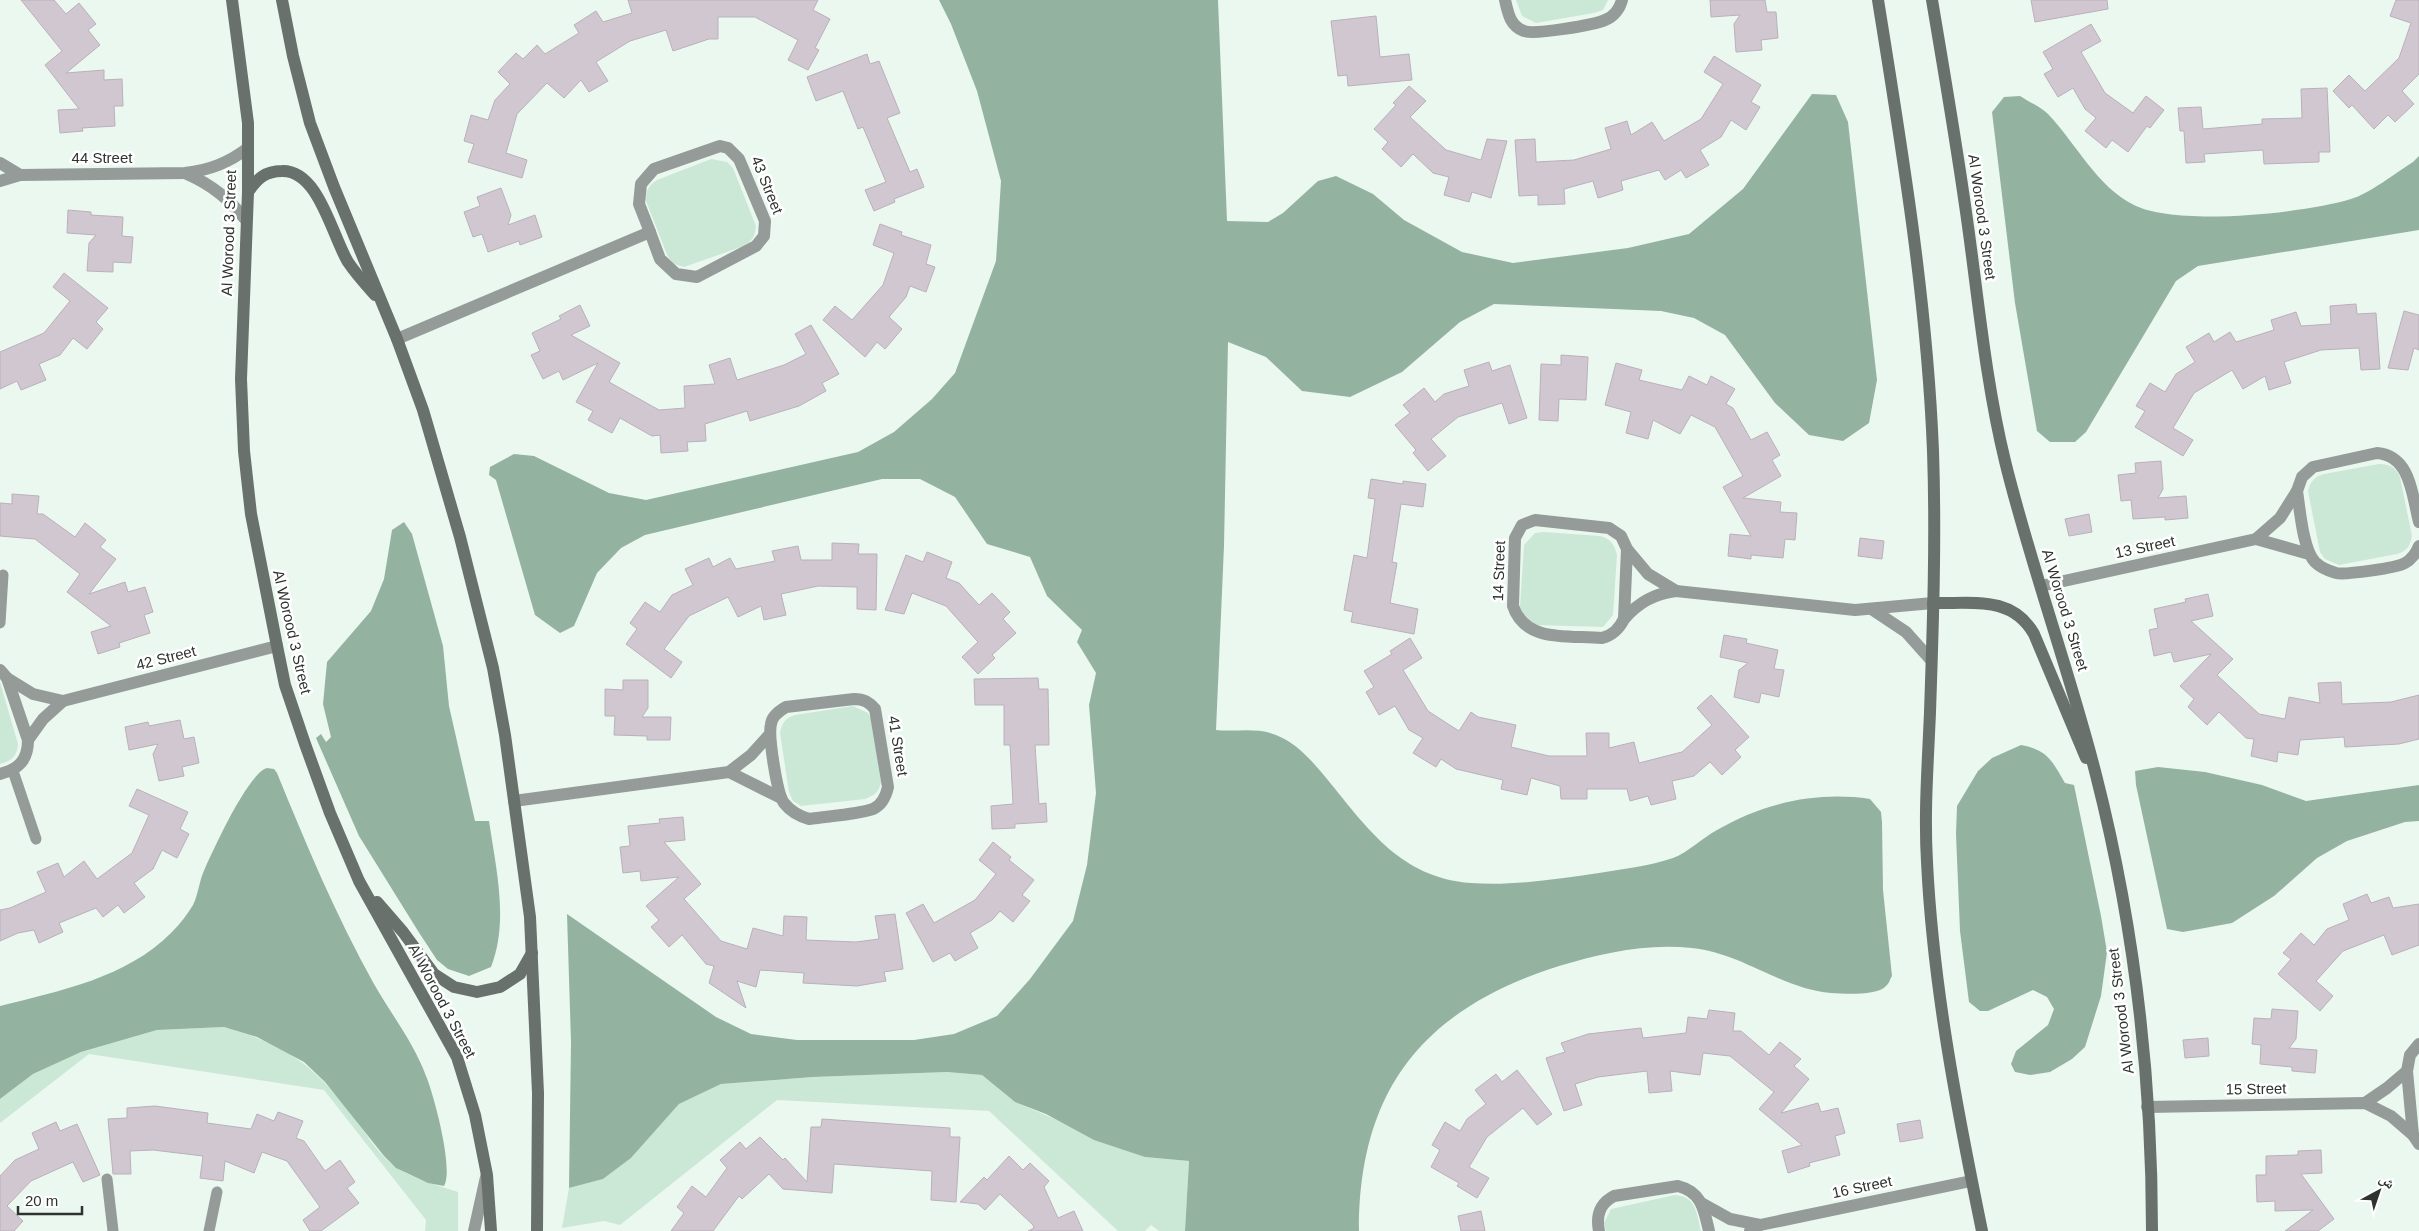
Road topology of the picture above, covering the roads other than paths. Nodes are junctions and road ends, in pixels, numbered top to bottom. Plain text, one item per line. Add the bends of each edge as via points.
1 (232, 0) edge
2 (282, 0) edge
3 (1505, 0) edge
4 (1622, 0) edge
5 (1878, 0) edge
6 (1932, 0) edge
7 (248, 148) junction
8 (0, 163) edge
9 (184, 173) junction
10 (20, 175) junction
11 (0, 181) edge
12 (248, 192) junction
13 (246, 220) junction
14 (650, 232) junction
15 (380, 300) junction
16 (397, 339) junction
17 (2297, 492) junction
18 (2419, 522) edge
19 (2256, 539) junction
20 (2419, 546) edge
21 (1627, 549) junction
22 (2309, 554) junction
23 (3, 575) dead end
24 (2041, 586) junction
25 (1676, 591) junction
26 (1933, 603) junction
27 (1873, 610) junction
28 (1624, 619) junction
29 (0, 623) edge
30 (276, 646) junction
31 (1931, 660) junction
32 (4, 674) edge
33 (63, 701) junction
34 (770, 734) junction
35 (28, 740) junction
36 (13, 771) junction
37 (729, 772) junction
38 (0, 774) edge
39 (2097, 778) junction
40 (781, 798) junction
41 (514, 801) junction
42 (36, 838) dead end
43 (359, 881) junction
44 (532, 954) junction
45 (2419, 1044) edge
46 (2407, 1071) junction
47 (2365, 1103) junction
48 (2147, 1107) junction
49 (2416, 1139) edge
50 (487, 1175) junction
51 (107, 1179) dead end
52 (1972, 1181) junction
53 (217, 1192) dead end
54 (1703, 1204) junction
55 (1755, 1228) edge
56 (113, 1231) edge
57 (209, 1231) edge
58 (474, 1231) edge
59 (491, 1231) edge
60 (538, 1231) edge
61 (1599, 1231) edge
62 (1709, 1231) edge
63 (1982, 1231) edge
64 (2152, 1231) edge

1 - 7 street, Al Worood 3 Street via 244,81
2 - 15 street via 310,123
3 - 4 street via 1510,19 1516,27 1534,33 1606,20 1618,10
5 - 26 street via 1913,216 1922,295 1933,454
6 - 24 street, Al Worood 3 Street via 1966,211 1990,398 2022,527
7 - 9 street, 44 Street via 219,166
7 - 12 street, Al Worood 3 Street
8 - 10 street
9 - 10 street, 44 Street
9 - 13 street, 44 Street via 219,191
10 - 11 street, 44 Street
12 - 13 street, Al Worood 3 Street
12 - 15 street via 258,178 272,171 289,170 304,177 314,190 349,263
13 - 30 street, Al Worood 3 Street via 241,379 244,451 251,514
14 - 14 street, 43 Street via 667,268 676,274 697,277 761,242 765,222 740,158 728,148 712,147 654,169 641,184 639,204
14 - 16 street
15 - 16 street
16 - 41 street via 423,410 477,602 496,687
17 - 18 street, 13 Street via 2302,478 2313,467 2377,453 2386,454 2394,457 2405,469
17 - 19 street, 13 Street via 2280,518
17 - 22 street
19 - 22 street, 13 Street
19 - 24 street, 13 Street
20 - 22 street, 13 Street via 2404,564 2348,574 2326,570
21 - 25 street, 14 Street via 1648,574
21 - 28 street
21 - 28 street, 14 Street via 1622,536 1609,528 1535,520 1522,525 1515,538 1513,606 1522,624 1541,633 1602,638 1615,631
23 - 29 lane
24 - 39 street, Al Worood 3 Street
25 - 27 street, 14 Street
25 - 28 street, 14 Street via 1646,599
26 - 27 street, 14 Street
26 - 31 street
26 - 39 street via 2002,606 2027,622 2075,736
27 - 31 street via 1906,632
30 - 33 street, 42 Street
30 - 43 street, Al Worood 3 Street via 285,685 308,752
31 - 52 street via 1926,860 1949,1060
32 - 33 street, 42 Street via 33,694
32 - 35 street, 42 Street
33 - 35 street, 42 Street via 43,718
34 - 37 street, 41 Street
34 - 40 street
34 - 40 street, 41 Street via 776,714 796,705 862,699 870,703 878,717 888,787 878,806 810,819 792,812
35 - 36 street, 42 Street via 25,758
36 - 38 street
36 - 42 lane
37 - 40 street, 41 Street
37 - 41 street
39 - 48 street, Al Worood 3 Street via 2132,955
41 - 44 street via 526,876
43 - 44 street via 434,974 454,988 477,992 500,987 520,974
43 - 50 street, Al Worood 3 Street via 457,1057 476,1115
44 - 60 street via 538,1093
45 - 46 street, 15 Street via 2410,1054
46 - 47 street, 15 Street
46 - 49 street, 15 Street
47 - 48 street, 15 Street
47 - 49 street, 15 Street via 2390,1116
48 - 64 street, Al Worood 3 Street
50 - 58 street
50 - 59 street, Al Worood 3 Street
51 - 56 lane
52 - 55 street, 16 Street
52 - 63 street
53 - 57 lane
54 - 55 street, 16 Street
54 - 61 street, 16 Street via 1692,1192 1678,1186 1614,1196 1607,1200 1598,1214
54 - 62 street

